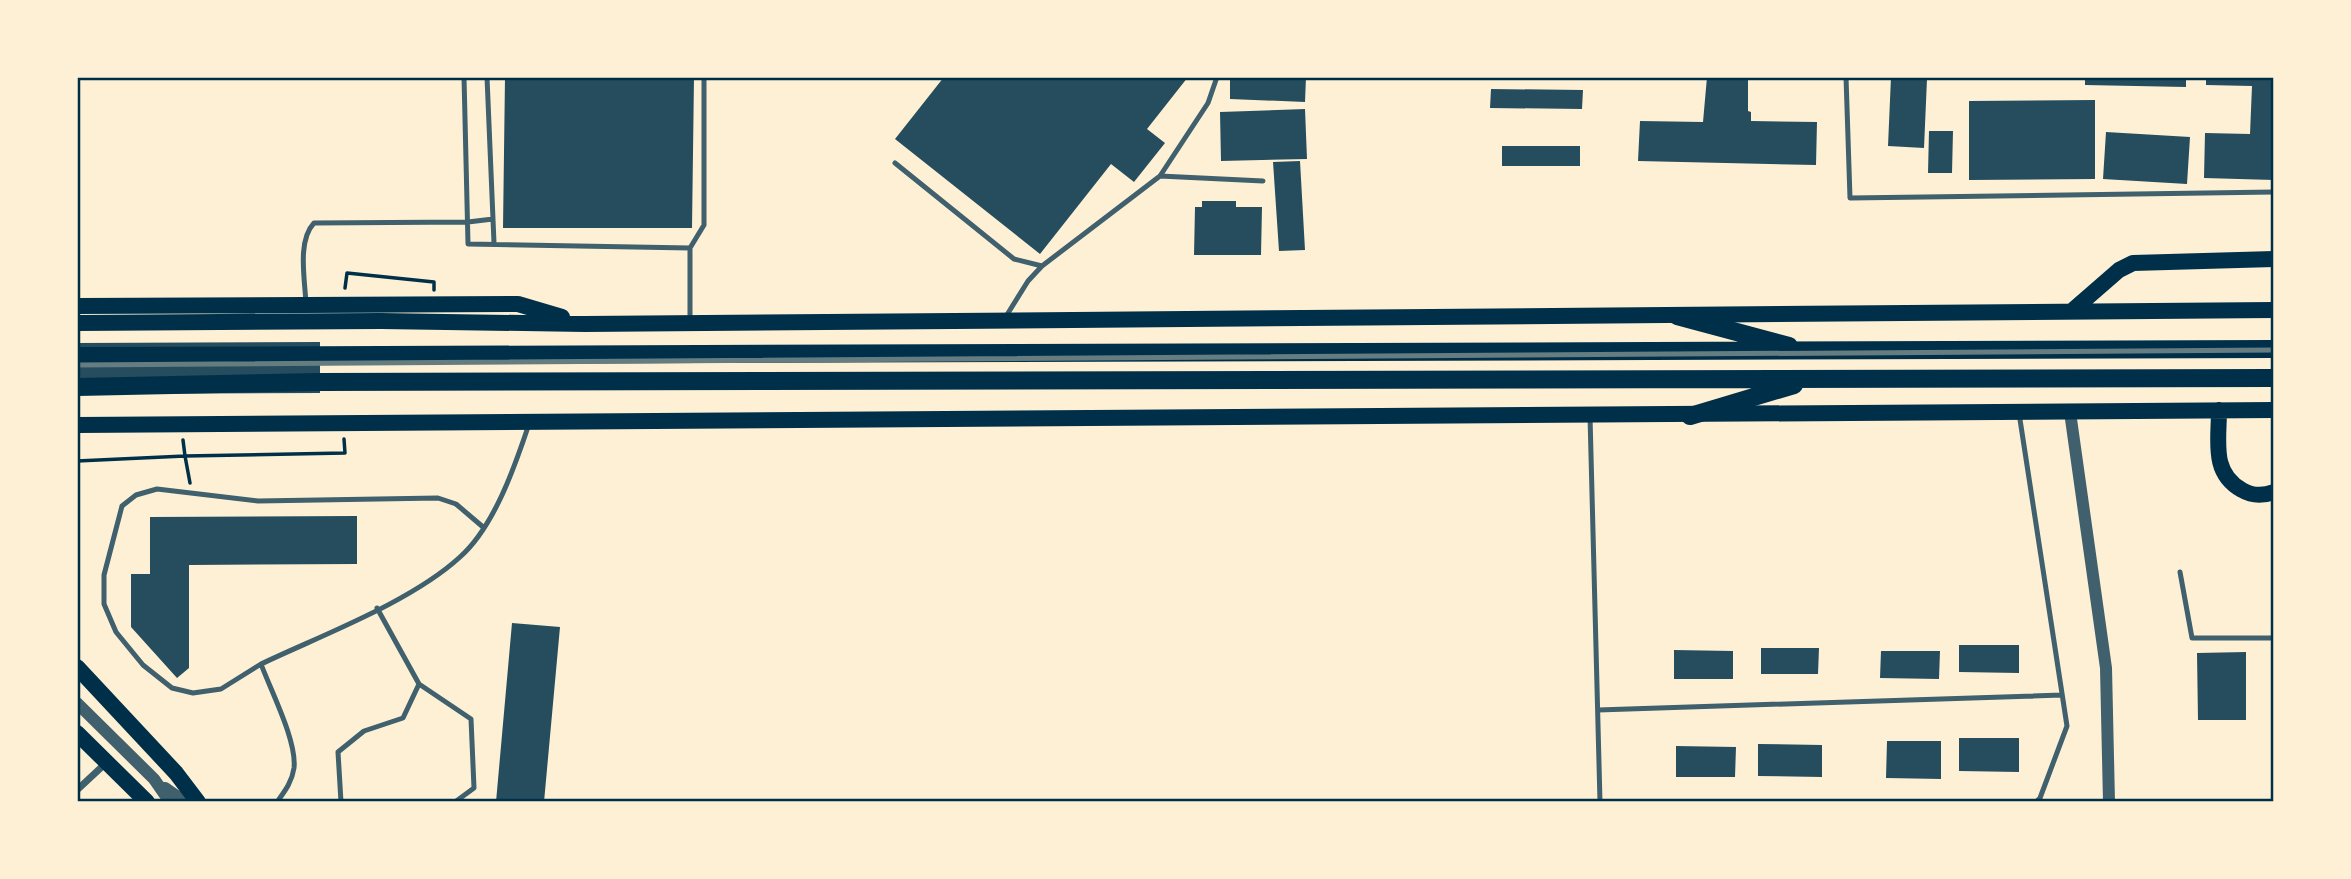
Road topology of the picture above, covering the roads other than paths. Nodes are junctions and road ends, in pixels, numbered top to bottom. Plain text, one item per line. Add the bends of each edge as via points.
1 (464, 77) edge
2 (487, 77) edge
3 (704, 77) edge
4 (1217, 77) edge
5 (1846, 77) edge
6 (895, 163) dead end
7 (1160, 176) junction
8 (1263, 181) dead end
9 (2274, 192) edge
10 (493, 219) junction
11 (468, 222) junction
12 (494, 243) junction
13 (690, 248) junction
14 (2274, 259) edge
15 (1042, 266) junction
16 (306, 305) junction
17 (77, 306) edge
18 (2073, 310) junction
19 (2274, 310) edge
20 (1678, 316) junction
21 (1003, 320) junction
22 (77, 323) edge
23 (690, 323) junction
24 (585, 324) junction
25 (2274, 348) edge
26 (1811, 352) junction
27 (77, 356) edge
28 (2274, 378) edge
29 (1814, 379) junction
30 (77, 387) edge
31 (2219, 410) junction
32 (2274, 410) edge
33 (2019, 412) junction
34 (2070, 412) junction
35 (1590, 416) junction
36 (1690, 416) junction
37 (530, 421) junction
38 (77, 425) edge
39 (2274, 492) edge
40 (483, 527) junction
41 (2180, 572) dead end
42 (377, 608) junction
43 (2274, 638) edge
44 (261, 664) junction
45 (77, 667) edge
46 (419, 684) junction
47 (2062, 695) junction
48 (77, 703) edge
49 (1598, 710) junction
50 (77, 733) edge
51 (106, 763) junction
52 (153, 779) junction
53 (77, 790) edge
54 (146, 802) edge
55 (170, 802) edge
56 (185, 802) edge
57 (198, 802) edge
58 (277, 802) edge
59 (341, 802) edge
60 (455, 802) edge
61 (1600, 802) edge
62 (2036, 802) edge
63 (2109, 802) edge

1 - 11 lane
2 - 10 lane
3 - 13 lane via 704,225
4 - 7 lane via 1208,103
5 - 9 lane via 1850,198
6 - 15 lane via 1014,259
7 - 8 lane
7 - 15 lane
10 - 11 lane
10 - 12 lane
11 - 12 lane via 468,244
11 - 16 lane via 314,223 307,231 305,249
12 - 13 lane
13 - 23 lane
14 - 18 main road via 2133,263
15 - 21 lane
16 - 17 main road
16 - 24 main road via 518,304
18 - 19 main road
18 - 20 main road
20 - 21 main road
20 - 26 highway
21 - 23 main road
22 - 24 main road
23 - 24 main road
25 - 26 highway
26 - 27 highway
28 - 29 highway
29 - 30 highway
29 - 36 highway
31 - 32 main road
31 - 34 main road
31 - 39 main road via 2222,472 2245,492 2256,496
33 - 34 main road
33 - 36 main road
33 - 47 lane
34 - 63 street via 2106,668
35 - 36 main road
35 - 37 main road
35 - 49 lane
37 - 38 main road
37 - 40 lane via 513,474
40 - 42 lane via 462,556 429,581
40 - 44 lane via 456,504 438,498 258,501 157,489 136,495 122,506 104,575 104,604 116,632 143,665 172,688 192,693 220,689
41 - 43 lane via 2192,638
42 - 44 lane
42 - 46 lane
44 - 58 lane via 289,738 294,766 289,786
45 - 57 main road
46 - 59 lane via 404,719 364,731 338,752
46 - 60 lane via 471,719 474,788
47 - 49 lane
47 - 62 lane via 2067,726
48 - 52 street
49 - 61 lane
50 - 51 main road
51 - 53 street
51 - 54 main road
52 - 55 street
52 - 56 street

